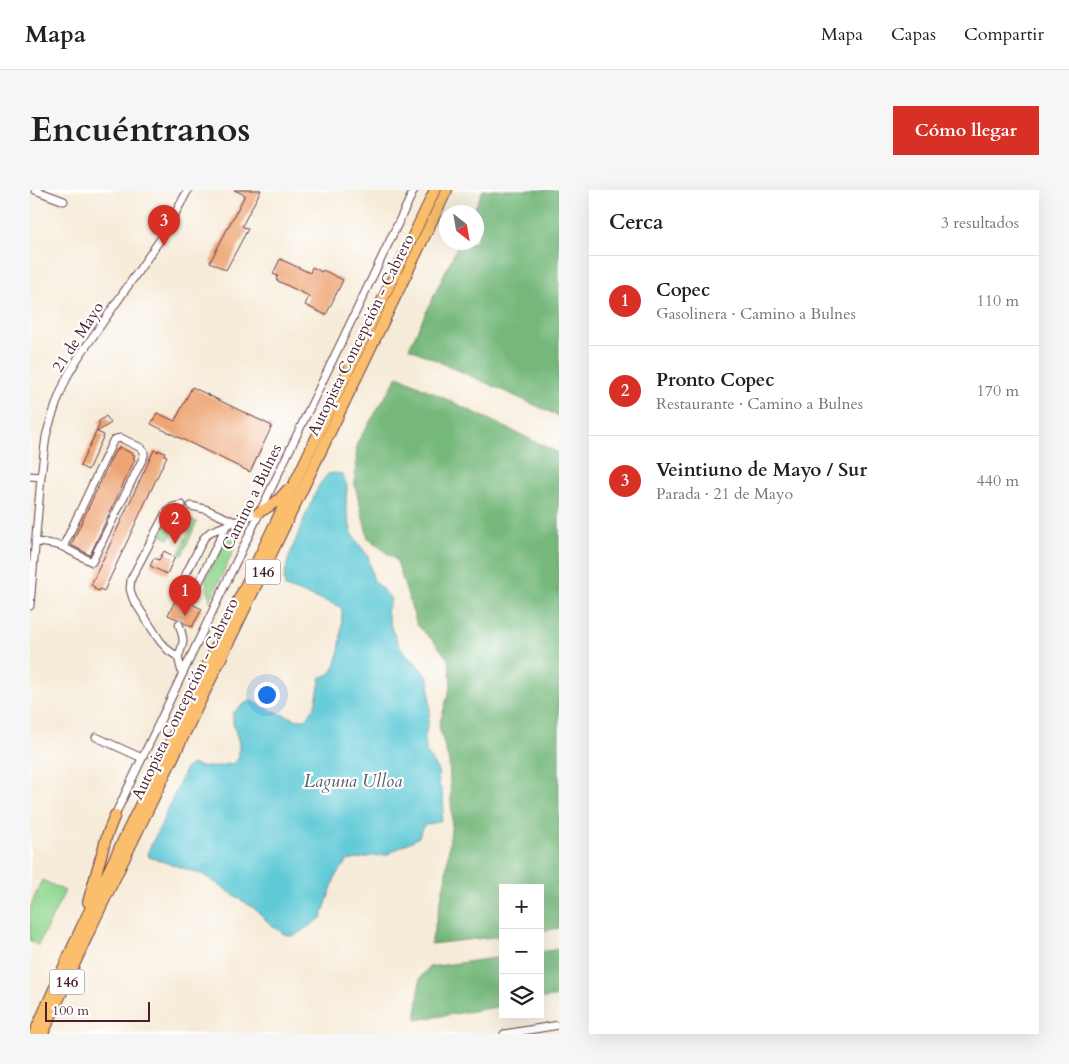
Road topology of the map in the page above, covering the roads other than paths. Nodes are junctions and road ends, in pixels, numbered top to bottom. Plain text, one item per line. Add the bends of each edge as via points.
1 (36, 190) edge
2 (188, 190) edge
3 (414, 190) edge
4 (435, 190) edge
5 (447, 190) edge
6 (64, 201) dead end
7 (30, 476) edge
8 (41, 477) junction
9 (296, 480) junction
10 (182, 505) dead end
11 (191, 506) dead end
12 (259, 512) junction
13 (235, 522) junction
14 (226, 526) junction
15 (35, 542) junction
16 (63, 547) junction
17 (31, 578) edge
18 (31, 593) edge
19 (30, 606) edge
20 (179, 624) tunnel mouth
21 (178, 657) junction
22 (182, 673) junction
23 (96, 737) dead end
24 (142, 758) junction
25 (115, 815) joint
26 (81, 928) junction
27 (559, 1025) edge
28 (34, 1034) edge
29 (43, 1034) edge
30 (504, 1034) edge

1 - 6 street
2 - 8 street, 21 de Mayo via 164,234 68,375 50,418
3 - 12 street, Camino a Bulnes
4 - 9 highway, Autopista Concepción - Cabrero / 146
5 - 29 highway, Autopista Concepción - Cabrero / 146 via 90,930
7 - 8 street
8 - 15 street, 21 de Mayo
9 - 12 highway via 276,503
9 - 26 highway, Autopista Concepción - Cabrero / 146
10 - 21 street via 164,514 131,579 130,588 160,641
11 - 13 street
12 - 13 street
12 - 22 street, Camino a Bulnes
13 - 14 street
14 - 14 street via 207,534 196,553 184,581 191,599
15 - 16 street
15 - 17 street, 21 de Mayo
16 - 16 street via 92,562 144,456 141,448 120,438 113,441
17 - 18 street, 21 de Mayo
18 - 19 street, 21 de Mayo
20 - 21 street via 183,645
21 - 22 street
22 - 24 street, Camino a Bulnes
23 - 24 street
24 - 25 street, Camino a Bulnes
25 - 26 highway
26 - 28 highway, Autopista Concepción - Cabrero / 146
27 - 30 street

